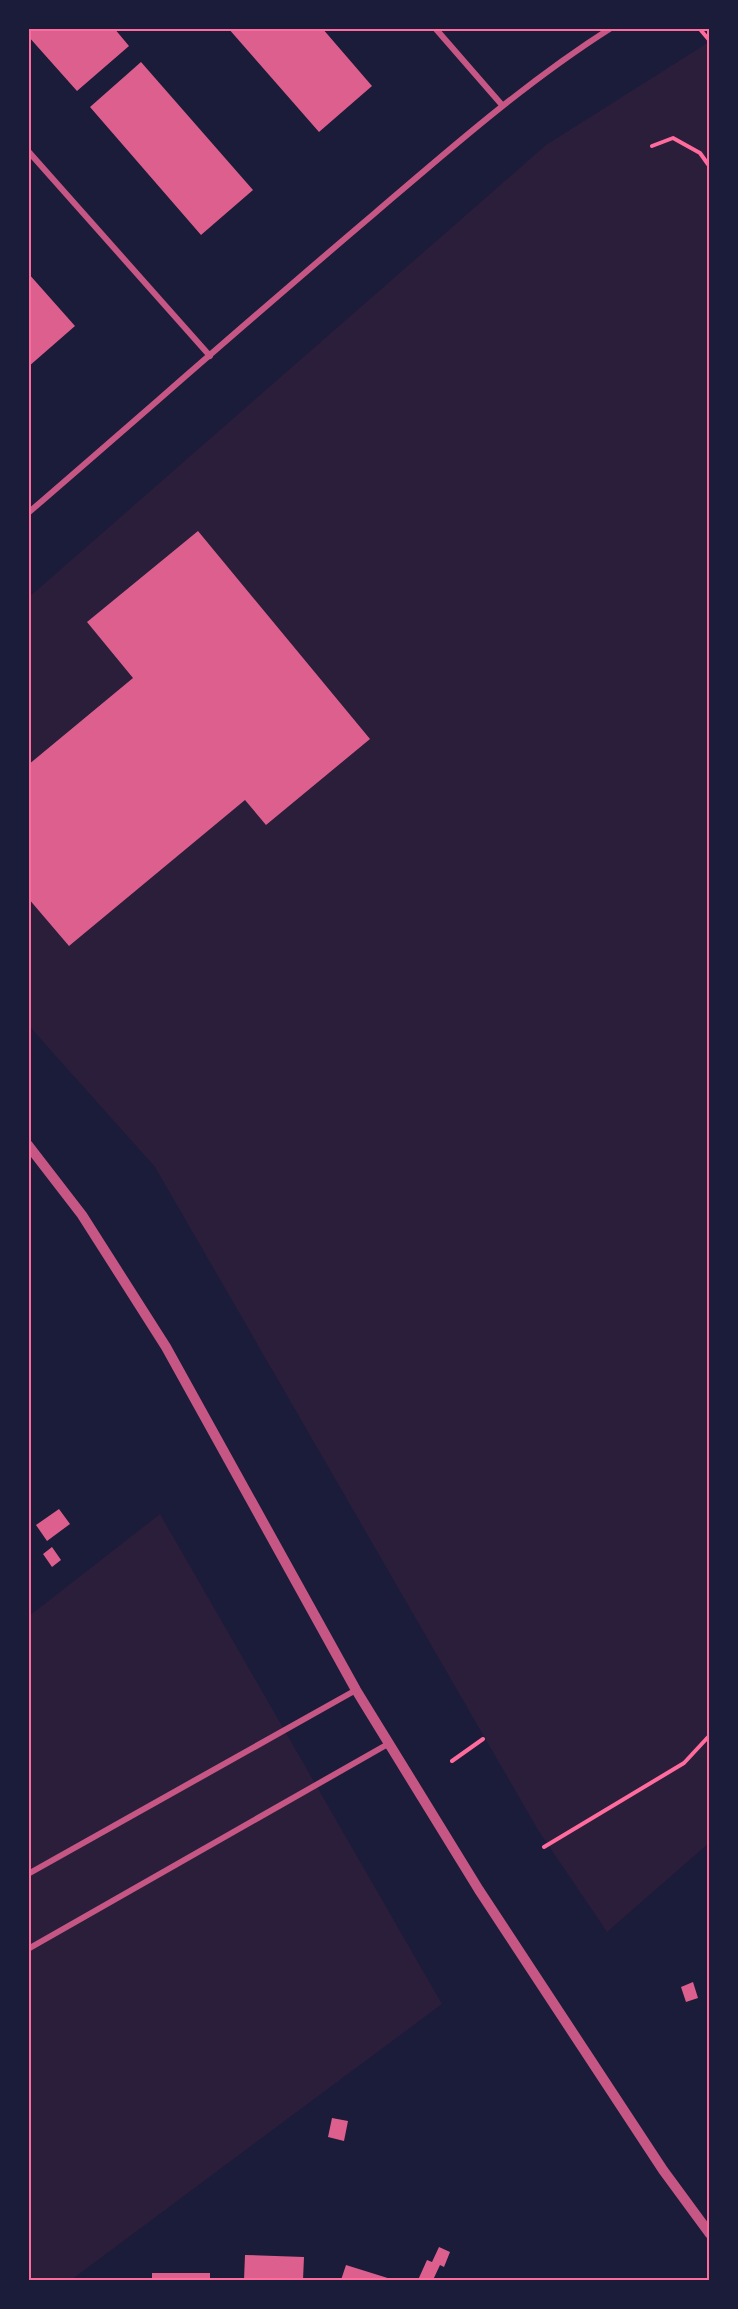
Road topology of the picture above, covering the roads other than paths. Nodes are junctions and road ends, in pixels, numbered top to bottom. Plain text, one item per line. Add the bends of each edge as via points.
1 (435, 28) edge
2 (611, 28) edge
3 (502, 105) junction
4 (28, 151) edge
5 (210, 356) junction
6 (28, 513) edge
7 (28, 1145) edge
8 (356, 1690) junction
9 (388, 1744) junction
10 (28, 1874) edge
11 (28, 1949) edge
12 (710, 2234) edge

1 - 3 street
2 - 3 street
3 - 5 street
4 - 5 street
5 - 6 street
7 - 8 street via 82,1215 166,1347
8 - 9 street
8 - 10 street
9 - 11 street
9 - 12 street via 492,1910 663,2170

